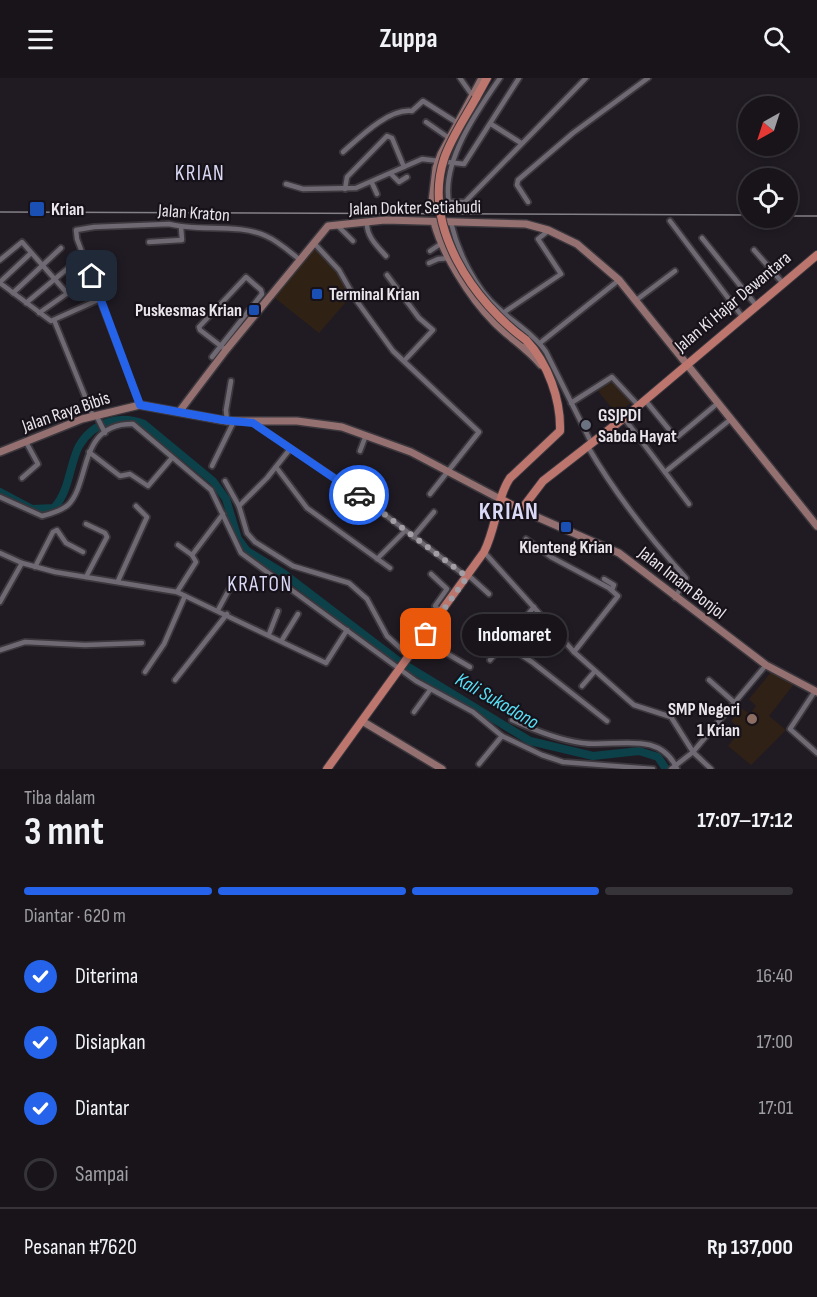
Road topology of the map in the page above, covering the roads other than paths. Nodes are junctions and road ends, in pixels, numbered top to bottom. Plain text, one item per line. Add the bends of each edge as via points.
1 (460, 78) edge
2 (482, 78) edge
3 (486, 78) edge
4 (500, 78) edge
5 (519, 78) edge
6 (586, 78) edge
7 (648, 78) edge
8 (474, 97) junction
9 (426, 122) dead end
10 (456, 122) junction
11 (491, 124) junction
12 (448, 138) junction
13 (521, 143) junction
14 (343, 152) dead end
15 (445, 162) junction
16 (405, 167) junction
17 (391, 174) junction
18 (407, 177) dead end
19 (286, 183) dead end
20 (372, 183) junction
21 (345, 189) junction
22 (377, 194) dead end
23 (436, 202) joint
24 (528, 202) dead end
25 (448, 203) junction
26 (670, 221) dead end
27 (367, 222) junction
28 (436, 222) junction
29 (450, 222) junction
30 (336, 224) junction
31 (181, 227) junction
32 (548, 230) junction
33 (702, 238) dead end
34 (352, 241) dead end
35 (149, 242) dead end
36 (314, 243) junction
37 (442, 243) junction
38 (61, 248) dead end
39 (754, 250) dead end
40 (817, 250) edge
41 (430, 251) dead end
42 (31, 253) junction
43 (817, 255) edge
44 (386, 256) dead end
45 (450, 258) junction
46 (0, 260) edge
47 (300, 261) junction
48 (429, 263) dead end
49 (73, 264) dead end
50 (43, 265) junction
51 (675, 271) dead end
52 (387, 275) dead end
53 (92, 276) junction
54 (55, 278) junction
55 (619, 280) junction
56 (781, 281) junction
57 (0, 282) edge
58 (477, 291) junction
59 (13, 292) junction
60 (66, 292) junction
61 (100, 299) junction
62 (635, 301) junction
63 (26, 303) junction
64 (754, 304) junction
65 (39, 313) junction
66 (504, 313) junction
67 (741, 315) junction
68 (54, 320) junction
69 (540, 343) junction
70 (223, 348) junction
71 (212, 357) dead end
72 (404, 361) junction
73 (686, 363) junction
74 (231, 381) dead end
75 (551, 383) junction
76 (571, 403) junction
77 (642, 403) junction
78 (718, 403) junction
79 (140, 405) junction
80 (179, 412) junction
81 (96, 418) junction
82 (624, 418) junction
83 (731, 419) junction
84 (230, 421) junction
85 (253, 423) junction
86 (105, 432) junction
87 (366, 435) junction
88 (26, 442) junction
89 (590, 446) junction
90 (290, 449) junction
91 (360, 451) dead end
92 (0, 452) edge
93 (89, 452) junction
94 (171, 459) junction
95 (212, 466) dead end
96 (276, 468) junction
97 (447, 470) junction
98 (665, 472) junction
99 (22, 478) dead end
100 (225, 481) dead end
101 (430, 494) dead end
102 (1, 497) edge
103 (502, 500) junction
104 (689, 504) dead end
105 (136, 506) dead end
106 (239, 506) junction
107 (521, 510) junction
108 (434, 512) dead end
109 (223, 514) junction
110 (86, 524) dead end
111 (817, 526) edge
112 (405, 531) junction
113 (413, 537) junction
114 (525, 539) dead end
115 (178, 545) dead end
116 (83, 552) dead end
117 (484, 552) junction
118 (0, 553) edge
119 (192, 555) junction
120 (377, 559) junction
121 (22, 563) junction
122 (35, 567) junction
123 (390, 568) dead end
124 (431, 574) dead end
125 (468, 576) junction
126 (87, 577) junction
127 (604, 579) dead end
128 (118, 581) junction
129 (231, 586) dead end
130 (613, 589) junction
131 (177, 592) junction
132 (489, 594) dead end
133 (185, 596) junction
134 (675, 598) junction
135 (0, 602) edge
136 (534, 608) junction
137 (218, 610) junction
138 (279, 611) dead end
139 (441, 612) junction
140 (227, 614) junction
141 (298, 614) dead end
142 (347, 630) junction
143 (269, 634) junction
144 (426, 634) junction
145 (282, 640) junction
146 (142, 643) dead end
147 (504, 644) junction
148 (0, 650) edge
149 (574, 652) junction
150 (408, 657) junction
151 (490, 660) dead end
152 (766, 665) junction
153 (401, 667) junction
154 (470, 667) dead end
155 (596, 671) junction
156 (145, 672) dead end
157 (175, 680) dead end
158 (709, 680) dead end
159 (582, 686) dead end
160 (430, 690) junction
161 (816, 691) edge
162 (735, 703) junction
163 (414, 712) dead end
164 (512, 720) dead end
165 (362, 721) junction
166 (607, 721) dead end
167 (502, 736) junction
168 (817, 743) edge
169 (812, 749) junction
170 (693, 752) junction
171 (817, 753) edge
172 (563, 762) junction
173 (479, 764) dead end
174 (640, 768) edge
175 (674, 768) edge
176 (327, 769) edge
177 (441, 769) edge
178 (559, 769) edge
179 (653, 769) edge
180 (711, 769) edge

1 - 8 street
2 - 8 main road
3 - 8 main road
4 - 15 street
5 - 11 street
6 - 13 street
7 - 24 street via 573,132 518,180
8 - 10 main road
8 - 75 main road, bridge via 444,159 439,192 442,223 478,296 493,314 526,340
9 - 12 street
10 - 12 main road
10 - 14 street via 423,101 412,111 399,110 370,128
11 - 13 street
11 - 15 street via 465,164
12 - 15 main road
13 - 25 street via 465,202
15 - 16 street via 422,159
15 - 23 main road
15 - 25 street
16 - 17 street
16 - 21 street via 392,138 387,136 347,177
17 - 18 street via 399,182
17 - 20 street
19 - 21 street via 303,189
20 - 21 street
20 - 22 street
23 - 25 street, bridge
26 - 67 street
27 - 28 main road, Jalan Dokter Setiabudi
27 - 30 main road, Jalan Dokter Setiabudi
27 - 44 street via 373,241
28 - 29 main road, Jalan Dokter Setiabudi, bridge
28 - 37 main road
29 - 32 main road, Jalan Dokter Setiabudi via 510,222
29 - 58 street
30 - 34 street
30 - 36 main road, Jalan Dokter Setiabudi via 328,226
31 - 35 street via 182,240
31 - 47 street, Jalan Kraton via 267,236
31 - 53 street, Jalan Kraton via 169,224 76,230
32 - 55 main road, Jalan Dokter Setiabudi via 577,244
32 - 66 street via 538,239 561,274
33 - 64 street
36 - 47 main road, Jalan Dokter Setiabudi
36 - 72 street via 339,270 356,300
37 - 41 street
37 - 45 main road
38 - 50 street
39 - 56 street
40 - 56 main road, Jalan Ki Hajar Dewantara
42 - 46 street via 20,242
42 - 50 street
42 - 57 street
43 - 73 main road, Jalan Ki Hajar Dewantara
45 - 48 street
45 - 58 main road
47 - 70 main road, Jalan Dokter Setiabudi
49 - 54 street
50 - 54 street
50 - 59 street
51 - 62 street
52 - 72 street via 432,330
53 - 60 street
53 - 61 street
54 - 60 street
54 - 63 street
55 - 62 main road, Jalan Dokter Setiabudi
55 - 69 street
56 - 64 main road, Jalan Ki Hajar Dewantara
57 - 59 street
58 - 66 street
58 - 75 main road via 494,322 537,360
59 - 63 street
60 - 65 street
61 - 68 street
61 - 79 street
62 - 73 main road, Jalan Dokter Setiabudi
63 - 65 street
64 - 67 main road, Jalan Ki Hajar Dewantara
65 - 68 street
66 - 69 street
67 - 73 main road, Jalan Ki Hajar Dewantara
68 - 81 street
69 - 76 street
70 - 70 street via 262,294 246,277 199,327
70 - 71 street
70 - 80 main road, Jalan Dokter Setiabudi
72 - 97 street via 479,432
73 - 77 main road, Jalan Ki Hajar Dewantara
73 - 78 main road, Jalan Dokter Setiabudi
74 - 84 street via 226,410
75 - 103 main road via 560,431 512,476
76 - 77 street via 612,377
76 - 89 street
77 - 78 street via 676,438
77 - 82 main road, Jalan Ki Hajar Dewantara
78 - 83 main road, Jalan Dokter Setiabudi
79 - 80 main road, Jalan Raya Bibis
79 - 81 main road, Jalan Raya Bibis
80 - 84 main road, Jalan Raya Bibis
81 - 86 street
81 - 88 main road, Jalan Raya Bibis
82 - 89 main road, Jalan Ki Hajar Dewantara
82 - 98 street
83 - 98 street
83 - 111 main road, Jalan Dokter Setiabudi
84 - 85 main road, Jalan Raya Bibis
84 - 95 street
85 - 87 main road, Jalan Raya Bibis via 312,423
85 - 90 street
86 - 93 street
86 - 94 street via 133,424
87 - 91 street
87 - 97 main road, Jalan Raya Bibis
88 - 92 main road, Jalan Raya Bibis
88 - 99 street via 38,464
89 - 107 main road, Jalan Ki Hajar Dewantara via 543,481
89 - 134 street via 608,481 687,580
90 - 96 street
90 - 112 street
93 - 94 street via 120,476 130,474 148,486
93 - 102 street via 73,497 63,508 42,516
94 - 109 street via 211,490
96 - 106 street
96 - 120 street via 307,508
97 - 101 street
97 - 103 main road, Jalan Raya Bibis
98 - 104 street
100 - 106 street
103 - 107 main road
103 - 117 main road
105 - 128 street via 147,517
106 - 150 street via 247,534 255,542 293,566 349,583 367,599 387,636
107 - 134 main road, Jalan Imam Bonjol via 619,553
108 - 113 street
109 - 119 street
109 - 142 street via 241,553
110 - 126 street via 107,537
112 - 113 street
112 - 120 street
113 - 125 street
114 - 130 street
115 - 119 street
116 - 122 street via 66,543 57,530
117 - 125 main road
117 - 136 street
118 - 121 street
119 - 131 street via 196,562
120 - 123 street
121 - 122 street
121 - 135 street
122 - 126 street
124 - 139 street via 447,589 436,605
125 - 132 street
125 - 139 main road
126 - 128 street
127 - 130 street
128 - 131 street
129 - 137 street
130 - 149 street via 618,597
131 - 133 street
133 - 137 street
133 - 156 street via 164,644
134 - 152 main road, Jalan Imam Bonjol
136 - 147 street
136 - 149 street
137 - 140 street
138 - 143 street
139 - 144 main road
140 - 143 street
140 - 157 street
141 - 145 street
142 - 145 street via 327,663
142 - 153 street
143 - 145 street
144 - 150 main road
144 - 154 street via 446,653
146 - 148 street via 25,642
147 - 151 street
147 - 166 street
149 - 155 street
150 - 153 main road
152 - 161 main road, Jalan Imam Bonjol
152 - 162 street
153 - 160 street
153 - 165 main road
155 - 159 street
155 - 170 street via 634,705 668,714
158 - 162 street
160 - 163 street
160 - 167 street via 473,712
161 - 169 street via 790,727
162 - 170 street
164 - 175 street via 580,743 614,742 660,748
165 - 176 main road
165 - 177 main road
167 - 172 street
167 - 173 street
168 - 169 street
169 - 171 street
170 - 175 street
170 - 180 street
172 - 174 street
172 - 178 street
174 - 179 street

